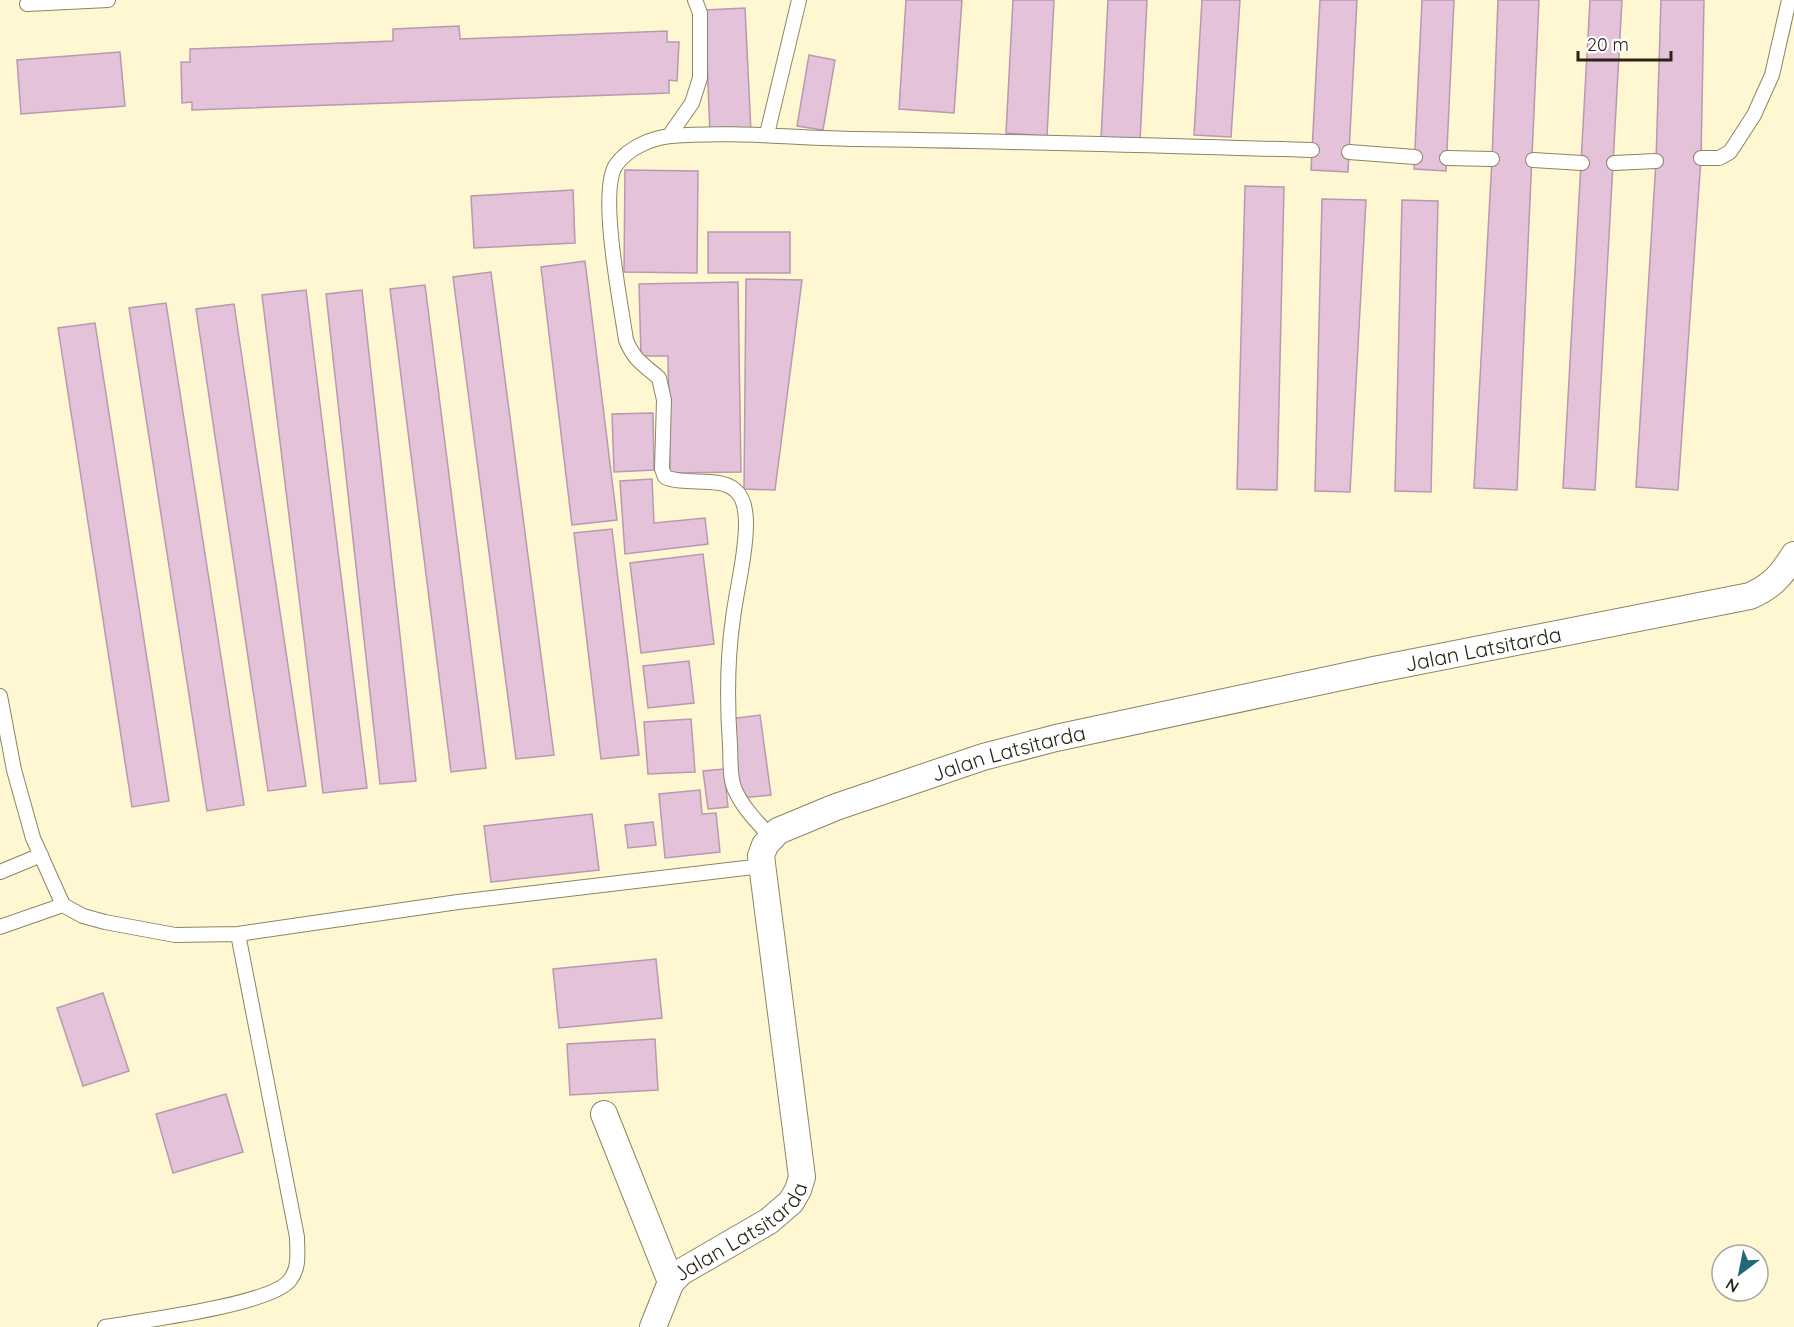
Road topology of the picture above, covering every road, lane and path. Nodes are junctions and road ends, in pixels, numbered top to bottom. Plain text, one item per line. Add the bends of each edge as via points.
1 (108, 0) edge
2 (695, 0) edge
3 (799, 0) edge
4 (1789, 0) edge
5 (27, 4) dead end
6 (767, 134) junction
7 (669, 136) junction
8 (1312, 150) dead end
9 (1349, 152) dead end
10 (1415, 157) dead end
11 (1447, 158) dead end
12 (1701, 158) dead end
13 (1492, 159) dead end
14 (1533, 160) dead end
15 (1656, 161) dead end
16 (1582, 163) dead end
17 (1614, 163) dead end
18 (1794, 555) edge
19 (0, 696) edge
20 (771, 837) junction
21 (40, 855) junction
22 (762, 866) junction
23 (0, 872) edge
24 (63, 905) junction
25 (0, 927) edge
26 (237, 934) junction
27 (604, 1114) dead end
28 (671, 1282) junction
29 (105, 1327) edge
30 (653, 1327) edge

1 - 5 lane
2 - 7 lane via 700,13 700,78 692,103
3 - 6 lane
4 - 12 lane via 1772,75 1754,115 1730,152 1719,158
6 - 7 lane
6 - 8 lane via 829,139
7 - 20 lane via 631,150 615,167 610,183 609,213 626,340 638,362 659,378 664,400 665,477 690,483 724,484 736,490 744,505 745,541 730,662 732,778 750,814
9 - 10 lane
11 - 13 lane
14 - 16 lane
15 - 17 lane
18 - 20 street, Jalan Latsitarda via 1768,588 1750,596 1056,738 983,757 836,807
19 - 21 lane via 15,770
20 - 22 street, Jalan Latsitarda via 761,856
21 - 23 lane
21 - 24 lane
22 - 26 lane via 458,902
22 - 28 street, Jalan Latsitarda via 802,1178 791,1202 769,1221 681,1272
24 - 25 lane
24 - 26 lane via 83,916 139,930 175,935
26 - 29 lane via 297,1237 298,1268 288,1283 239,1303
27 - 28 street
28 - 30 street, Jalan Latsitarda

